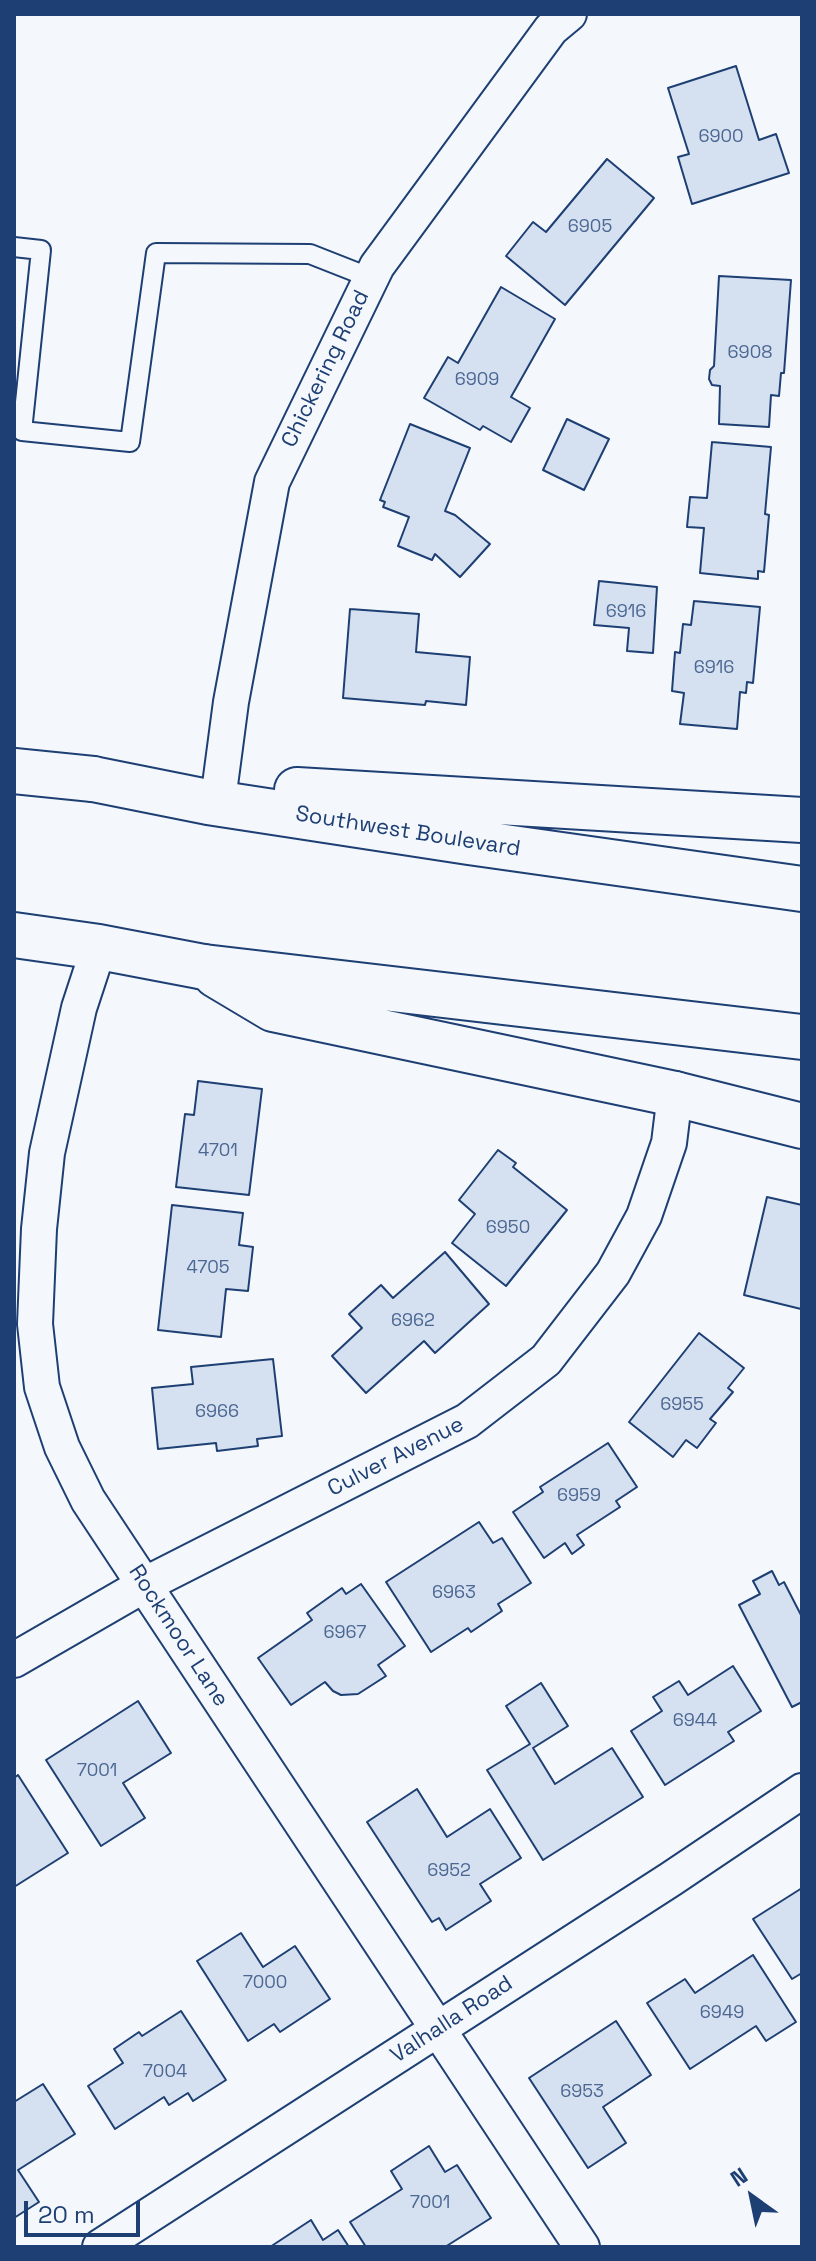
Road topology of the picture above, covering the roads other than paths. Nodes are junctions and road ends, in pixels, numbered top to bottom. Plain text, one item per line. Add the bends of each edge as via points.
1 (569, 14) edge
2 (14, 247) edge
3 (371, 278) junction
4 (14, 771) edge
5 (93, 779) junction
6 (220, 785) junction
7 (802, 820) edge
8 (802, 889) edge
9 (14, 935) edge
10 (99, 947) junction
11 (204, 967) junction
12 (802, 1037) edge
13 (675, 1094) junction
14 (802, 1126) edge
15 (144, 1585) junction
16 (14, 1660) edge
17 (802, 1791) edge
18 (437, 2029) junction
19 (100, 2247) edge
20 (582, 2247) edge

1 - 3 street, Chickering Road via 551,29
2 - 3 lane via 41,250 22,431 130,442 156,253 310,254
3 - 6 street, Chickering Road via 272,482
4 - 5 main road, Southwest Boulevard
5 - 6 main road
5 - 8 main road, Southwest Boulevard via 208,802
6 - 7 main road
9 - 10 main road
10 - 11 main road
10 - 15 street, Rockmoor Lane via 79,1008 47,1153 35,1324 42,1387 62,1447 88,1500
11 - 12 main road
11 - 13 main road via 273,1009
13 - 14 main road
13 - 15 street, Culver Avenue via 669,1143 644,1216 613,1273 546,1360 467,1421
15 - 16 street, Culver Avenue
15 - 18 street, Rockmoor Lane
17 - 18 street, Valhalla Road
18 - 19 street, Valhalla Road
18 - 20 street, Rockmoor Lane

